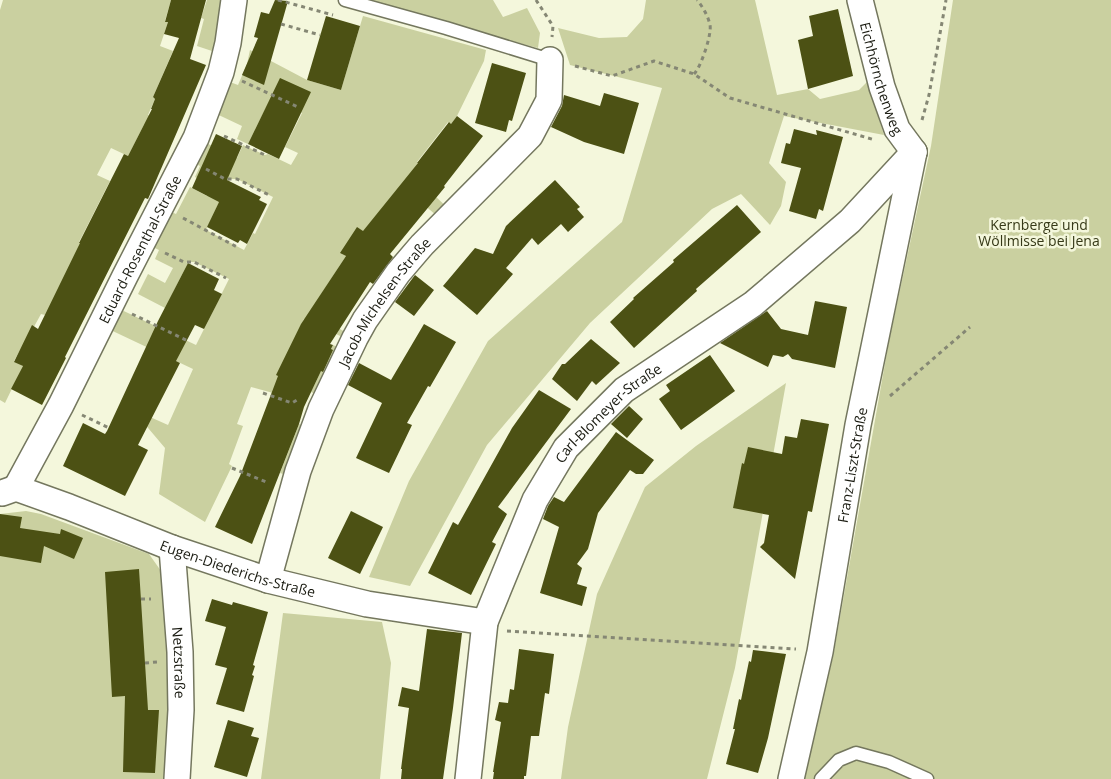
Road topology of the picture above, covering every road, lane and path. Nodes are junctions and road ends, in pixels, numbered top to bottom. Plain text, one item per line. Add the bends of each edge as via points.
1 (234, 0) edge
2 (345, 0) edge
3 (536, 0) edge
4 (697, 0) edge
5 (860, 0) edge
6 (946, 0) edge
7 (282, 24) dead end
8 (320, 35) dead end
9 (550, 60) junction
10 (221, 72) junction
11 (694, 74) junction
12 (298, 106) dead end
13 (201, 125) junction
14 (877, 141) dead end
15 (914, 152) junction
16 (265, 155) dead end
17 (186, 158) junction
18 (269, 195) dead end
19 (160, 207) junction
20 (142, 242) junction
21 (237, 246) dead end
22 (226, 278) dead end
23 (111, 304) junction
24 (970, 326) dead end
25 (188, 341) dead end
26 (263, 392) dead end
27 (888, 398) dead end
28 (322, 406) junction
29 (232, 468) dead end
30 (8, 490) edge
31 (293, 490) junction
32 (172, 548) junction
33 (268, 580) junction
34 (485, 622) junction
35 (518, 632) dead end
36 (785, 648) dead end
37 (177, 779) edge
38 (468, 779) edge
39 (791, 779) edge
40 (821, 779) edge
41 (927, 779) edge

1 - 10 street, Eduard-Rosenthal-Straße
2 - 9 lane
3 - 9 path via 553,26
4 - 11 path via 711,27
5 - 15 street, Eichhörnchenweg via 882,87 897,129
6 - 15 path via 929,95
7 - 8 path
9 - 11 path via 612,76 654,61
9 - 28 street, Jacob-Michelsen-Straße via 549,100 530,136 398,273 355,338
10 - 12 path
10 - 13 street, Eduard-Rosenthal-Straße
11 - 14 path via 730,98
13 - 16 path
13 - 17 street, Eduard-Rosenthal-Straße
15 - 34 street, Carl-Blomeyer-Straße via 843,228 753,304 624,390 566,448 535,500
15 - 39 street, Franz-Liszt-Straße via 858,425 820,652
17 - 18 path via 225,179 237,179
17 - 19 street, Eduard-Rosenthal-Straße
19 - 20 street, Eduard-Rosenthal-Straße
19 - 21 path
20 - 22 path
20 - 23 street, Eduard-Rosenthal-Straße
23 - 25 path
23 - 30 street, Eduard-Rosenthal-Straße via 61,405
24 - 27 path
26 - 28 path via 292,403 300,398
28 - 31 street, Jacob-Michelsen-Straße
29 - 31 path
30 - 32 street, Eugen-Diederichs-Straße via 69,507
31 - 33 street, Jacob-Michelsen-Straße
32 - 33 street, Eugen-Diederichs-Straße
32 - 37 street, Netzstraße via 180,652
33 - 34 street, Eugen-Diederichs-Straße via 367,604
34 - 38 street, Carl-Blomeyer-Straße
35 - 36 path
40 - 41 lane via 839,760 856,753 888,762

